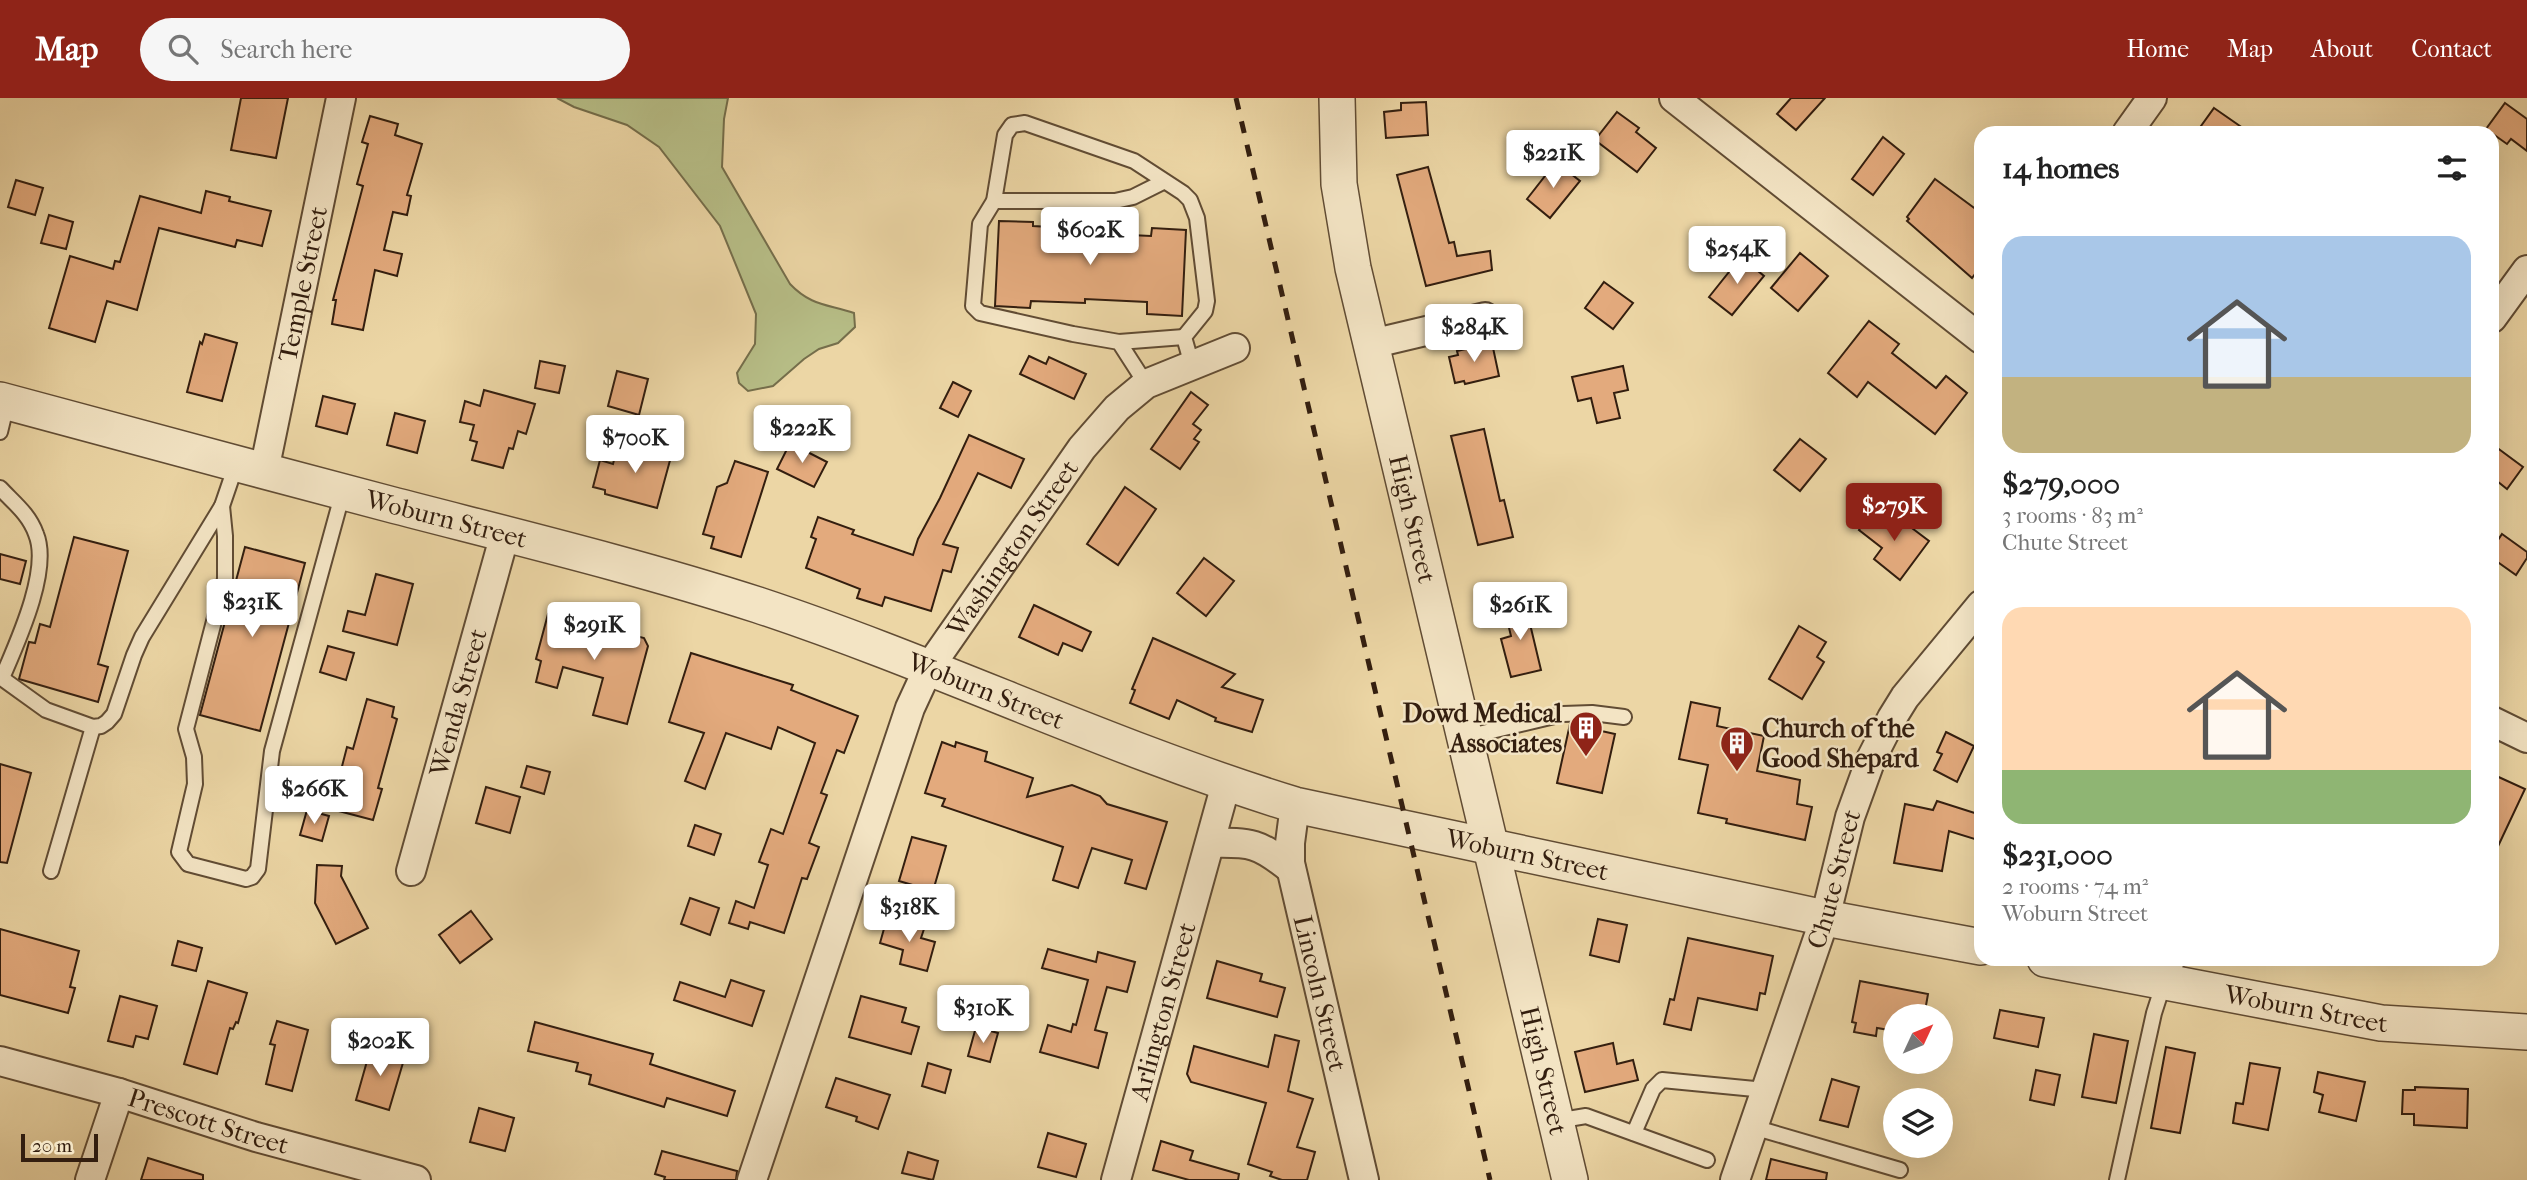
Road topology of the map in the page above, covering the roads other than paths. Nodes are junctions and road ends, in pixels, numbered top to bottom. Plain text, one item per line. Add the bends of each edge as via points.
1 (341, 98) edge
2 (1337, 98) edge
3 (1674, 98) edge
4 (2152, 98) edge
5 (2132, 126) edge
6 (1163, 182) junction
7 (994, 201) junction
8 (2527, 270) edge
9 (2499, 308) edge
10 (1485, 317) dead end
11 (1974, 328) edge
12 (1184, 337) junction
13 (1119, 342) junction
14 (1371, 344) junction
15 (1235, 348) dead end
16 (1192, 365) junction
17 (1146, 384) junction
18 (2, 411) edge
19 (250, 467) junction
20 (0, 488) edge
21 (343, 492) junction
22 (222, 506) junction
23 (505, 534) junction
24 (1974, 613) edge
25 (928, 669) junction
26 (1, 677) edge
27 (1624, 717) dead end
28 (2499, 724) edge
29 (93, 727) junction
30 (1466, 737) junction
31 (2526, 737) edge
32 (1226, 784) junction
33 (1295, 805) junction
34 (1211, 843) junction
35 (1493, 846) junction
36 (1291, 869) junction
37 (51, 871) dead end
38 (411, 871) dead end
39 (1825, 918) junction
40 (1974, 946) edge
41 (2123, 966) edge
42 (2167, 970) edge
43 (2527, 1032) edge
44 (0, 1061) edge
45 (1765, 1090) junction
46 (119, 1093) junction
47 (1556, 1121) junction
48 (1753, 1127) junction
49 (1634, 1133) junction
50 (1707, 1160) dead end
51 (1900, 1170) dead end
52 (90, 1180) edge
53 (415, 1180) edge
54 (752, 1180) edge
55 (1116, 1180) edge
56 (1364, 1180) edge
57 (1570, 1180) edge
58 (1735, 1180) edge
59 (2118, 1180) edge

1 - 19 street, Temple Street
2 - 14 street, High Street via 1342,207
3 - 11 street
4 - 5 street
6 - 7 lane via 1115,201
6 - 7 lane via 1134,161 1018,122 1006,132
6 - 12 lane via 1190,200 1197,218 1207,306
7 - 13 lane via 980,223 972,300 975,310
8 - 9 street
10 - 14 street
12 - 13 lane
12 - 16 lane
13 - 17 lane
14 - 30 street, High Street
15 - 16 street, Washington Street
16 - 17 street, Washington Street
17 - 25 street, Washington Street via 1116,408 1082,448
18 - 19 street, Woburn Street
19 - 21 street, Woburn Street
19 - 22 lane
20 - 26 lane via 27,516 40,550 25,622
21 - 22 lane via 272,751 258,869 246,879 188,864 179,852 195,784 186,729 225,579
21 - 23 street, Woburn Street
22 - 29 lane via 142,637 112,717
23 - 25 street, Woburn Street via 754,604
23 - 38 street, Wenda Street
24 - 39 street, Chute Street via 1905,697 1880,739 1850,817
25 - 32 street, Woburn Street
25 - 54 street, Washington Street via 910,708
26 - 29 lane via 46,710
27 - 30 lane via 1563,714
28 - 31 street
29 - 37 lane
30 - 35 street, High Street
32 - 33 street, Woburn Street
32 - 34 street, Arlington Street
33 - 35 street, Woburn Street
33 - 36 street, Lincoln Street
34 - 36 street via 1251,844
34 - 55 street, Arlington Street
35 - 39 street, Woburn Street
35 - 47 street, High Street
36 - 56 street, Lincoln Street
39 - 40 street, Woburn Street
39 - 45 street, Chute Street
41 - 42 street, Woburn Street
42 - 43 street, Woburn Street via 2381,1023
42 - 59 lane
44 - 46 street, Prescott Street
45 - 48 street, Chute Street
45 - 49 lane via 1662,1080 1654,1086
46 - 52 street
46 - 53 street, Prescott Street
47 - 49 lane via 1586,1116
47 - 57 street, High Street
48 - 51 lane
48 - 58 street, Chute Street
49 - 50 lane

